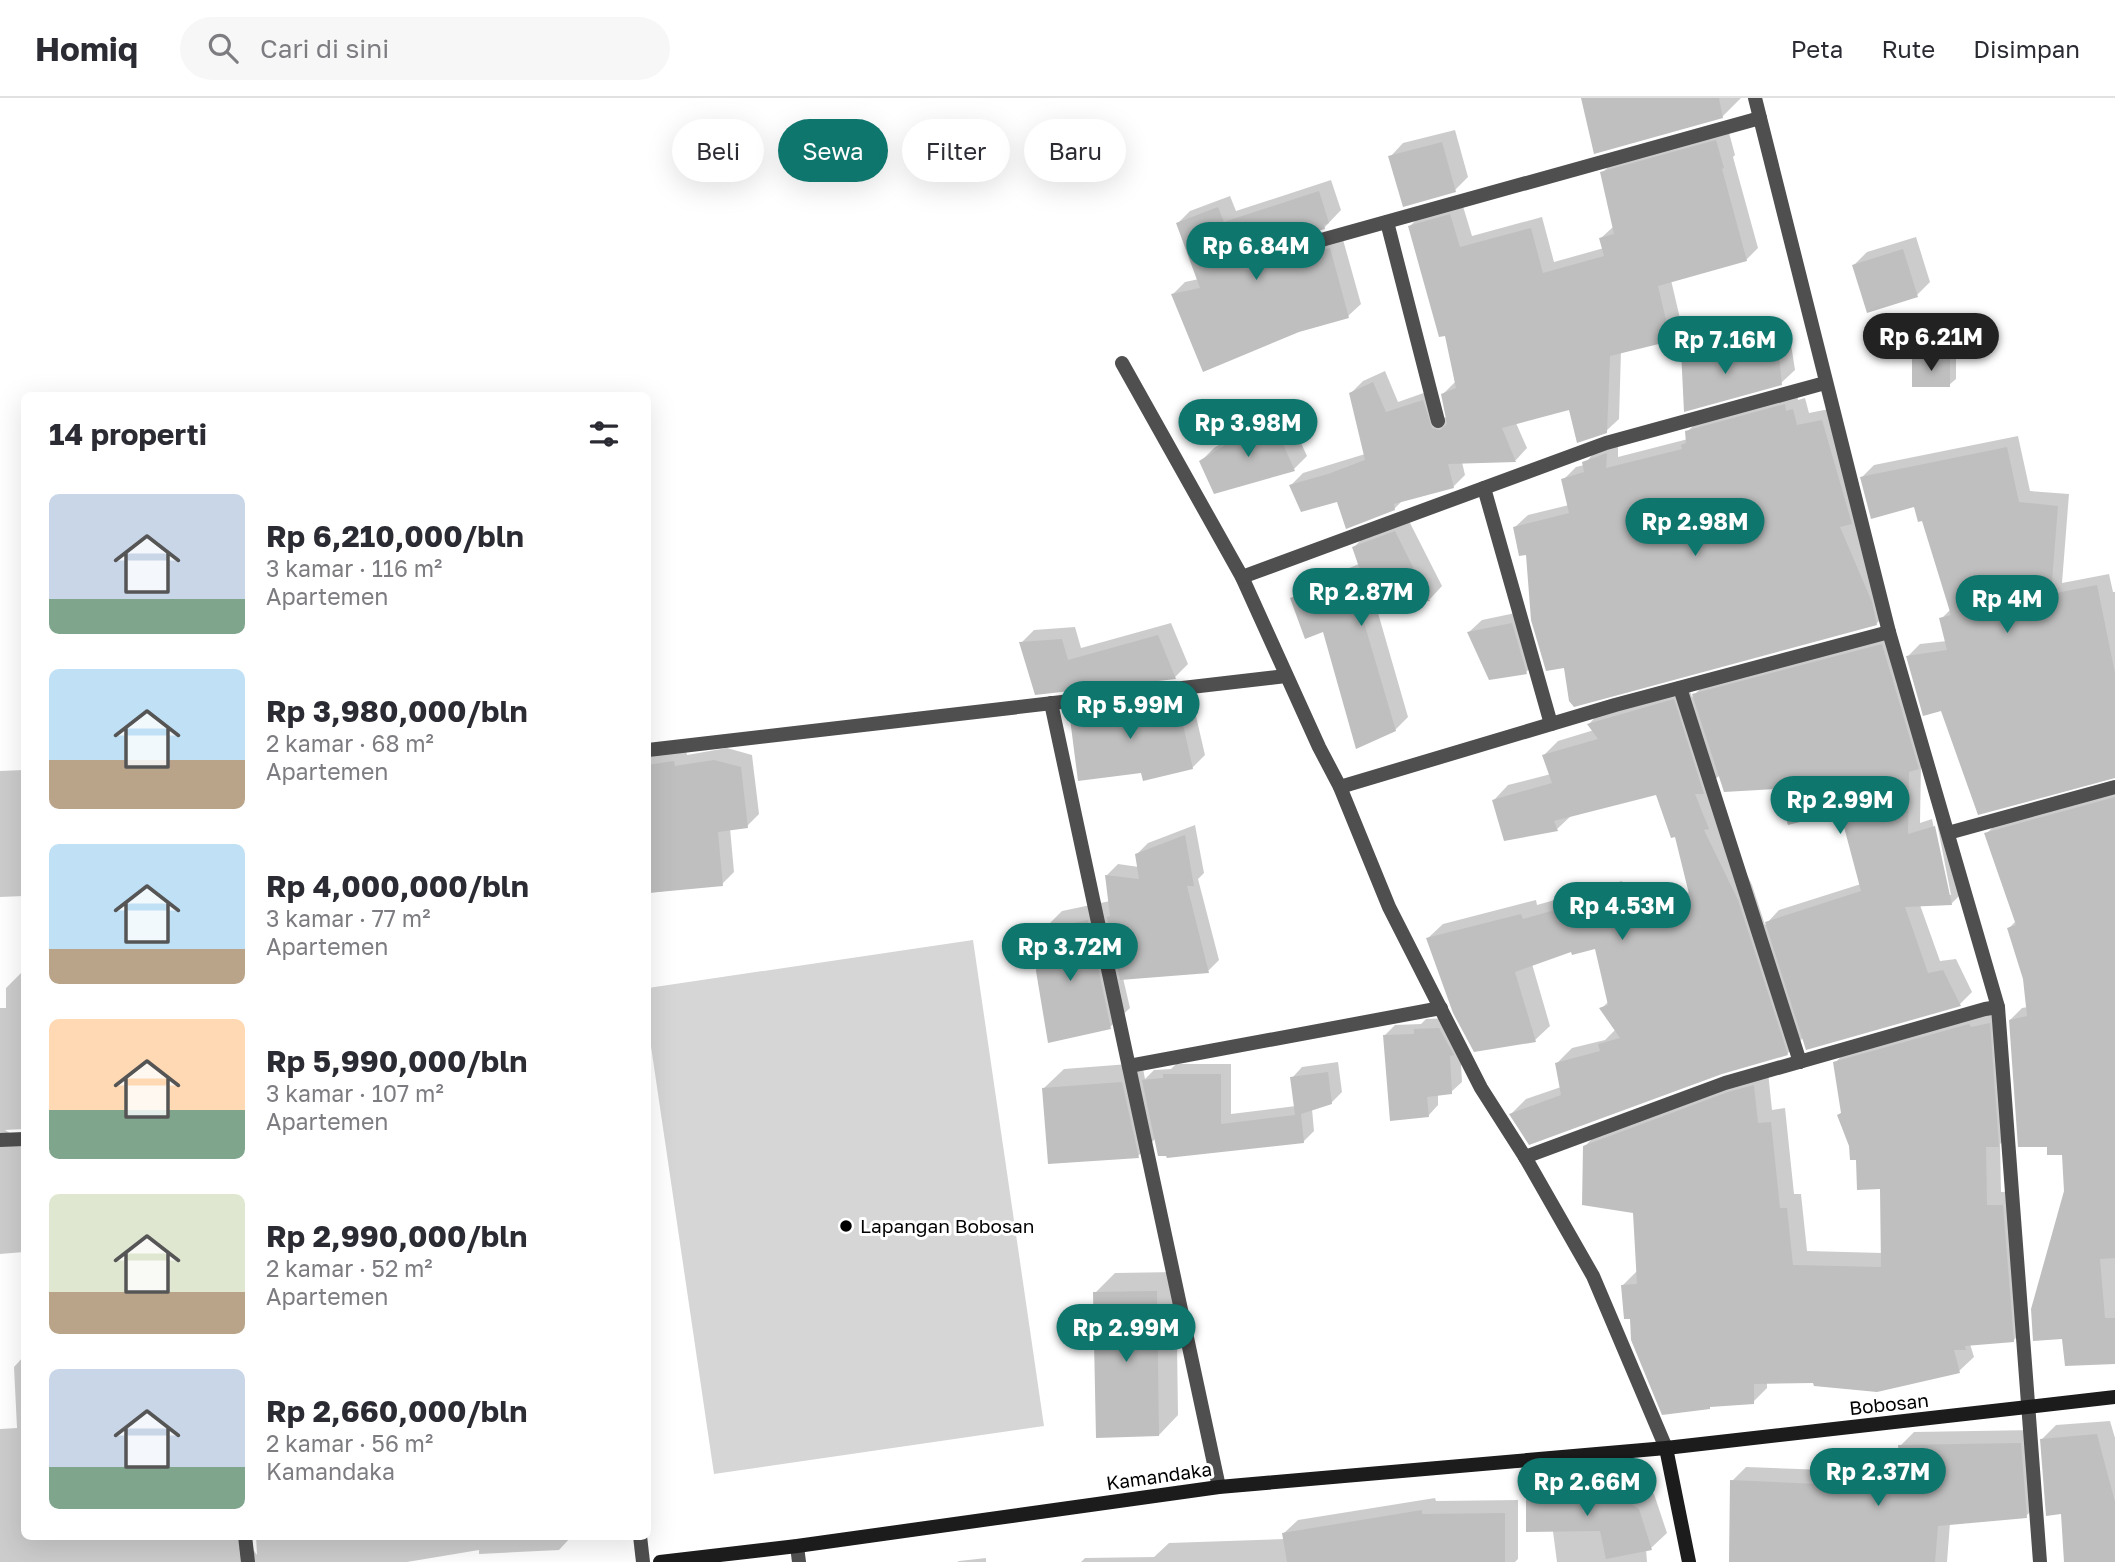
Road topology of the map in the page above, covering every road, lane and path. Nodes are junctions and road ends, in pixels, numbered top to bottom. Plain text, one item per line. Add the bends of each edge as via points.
1 (1755, 98) edge
2 (1760, 118) junction
3 (1387, 222) junction
4 (1247, 261) dead end
5 (1122, 362) dead end
6 (1825, 383) junction
7 (1438, 422) dead end
8 (1484, 488) junction
9 (1242, 577) junction
10 (1889, 632) junction
11 (1286, 676) junction
12 (1680, 688) junction
13 (1051, 703) junction
14 (1550, 724) junction
15 (651, 750) edge
16 (1340, 787) junction
17 (2115, 787) edge
18 (1948, 833) junction
19 (1998, 1007) junction
20 (1441, 1008) junction
21 (1800, 1062) junction
22 (1129, 1066) junction
23 (21, 1139) edge
24 (0, 1140) edge
25 (1525, 1157) junction
26 (2115, 1397) edge
27 (2027, 1408) junction
28 (1667, 1448) junction
29 (1219, 1487) junction
30 (245, 1540) edge
31 (640, 1540) edge
32 (797, 1546) junction
33 (248, 1562) edge
34 (643, 1562) edge
35 (660, 1562) edge
36 (799, 1562) edge
37 (1689, 1562) edge
38 (2040, 1562) edge

1 - 2 street
2 - 3 street
2 - 6 street
3 - 4 street
3 - 7 street
5 - 9 street
6 - 8 street via 1606,443
6 - 10 street
8 - 9 street
8 - 14 street
9 - 11 street
10 - 12 street
10 - 18 street
11 - 13 street
11 - 16 street
12 - 14 street
12 - 21 street
13 - 15 street
13 - 22 street
14 - 16 street
16 - 20 street via 1390,907
17 - 18 street
18 - 19 street
19 - 21 street
19 - 27 street
20 - 22 street
20 - 25 street via 1481,1088
21 - 25 street via 1725,1083
22 - 29 street
23 - 24 street
25 - 28 street via 1593,1276
26 - 27 street, Bobosan
27 - 28 street, Bobosan
27 - 38 street
28 - 29 street, Kamandaka
28 - 37 street
29 - 32 street, Kamandaka
30 - 33 street
31 - 34 street
32 - 35 street, Kamandaka
32 - 36 street

